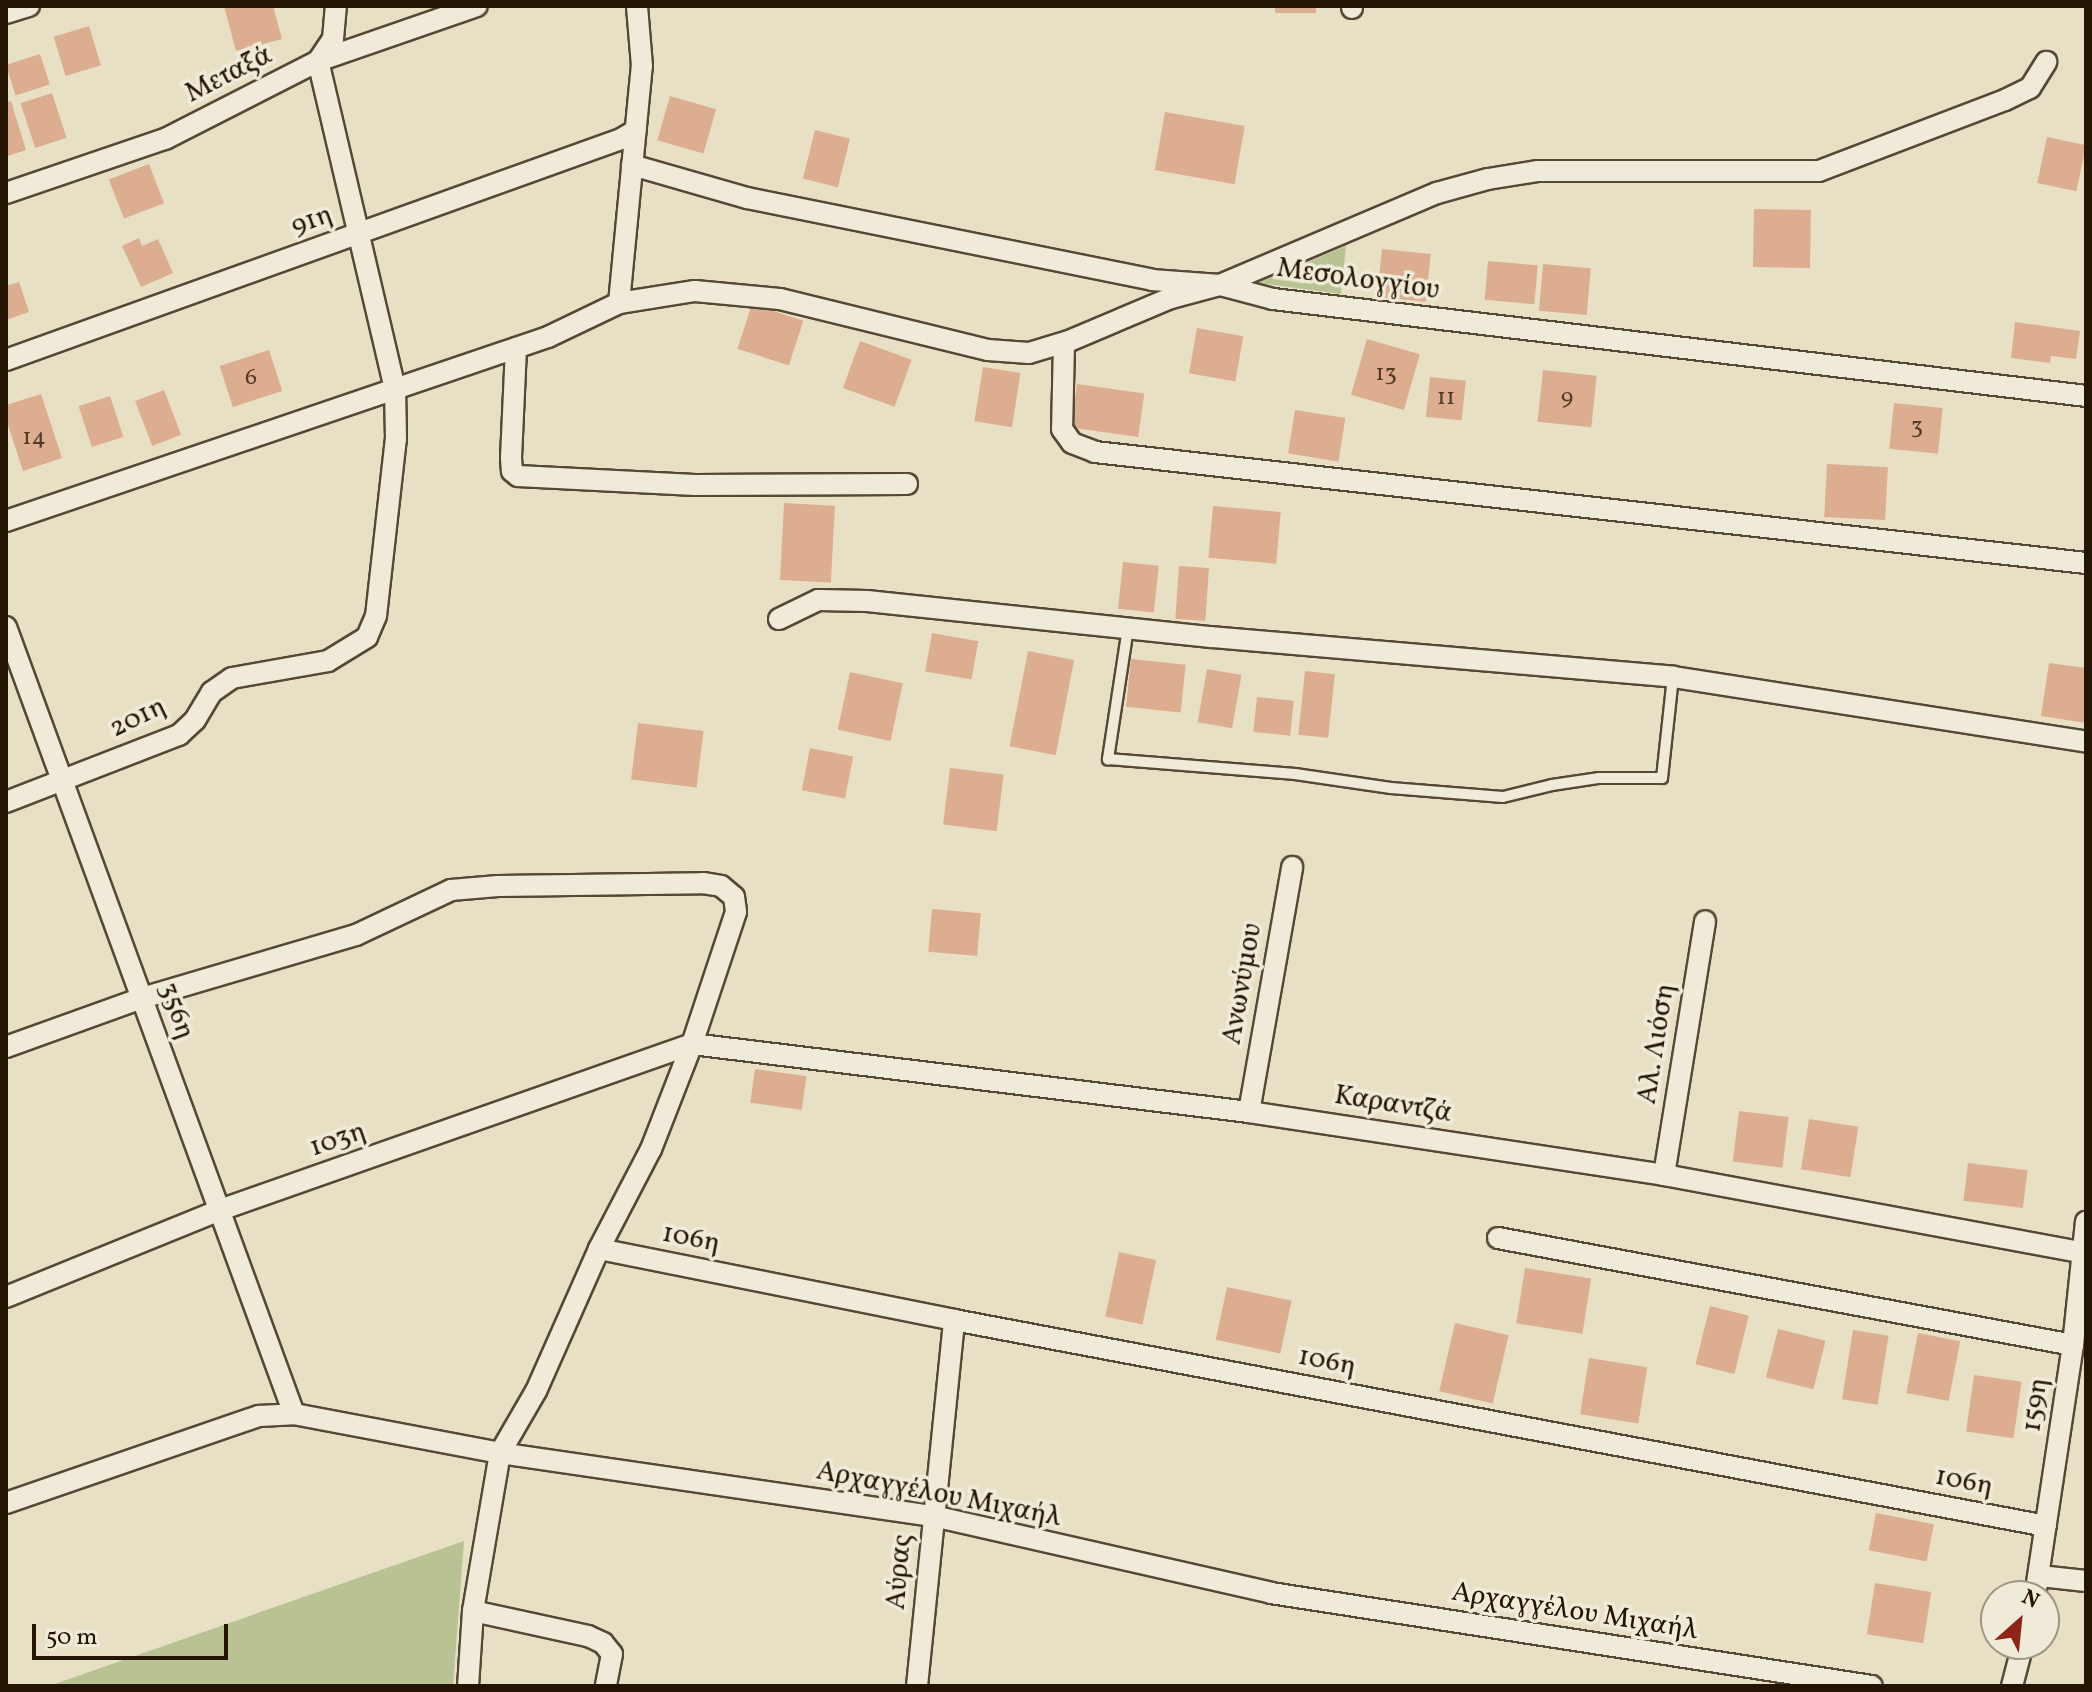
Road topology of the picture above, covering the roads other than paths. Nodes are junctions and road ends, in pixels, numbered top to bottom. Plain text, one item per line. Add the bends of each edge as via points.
1 (29, 6) edge
2 (336, 6) edge
3 (477, 6) edge
4 (637, 6) edge
5 (6, 13) edge
6 (318, 61) junction
7 (2046, 62) dead end
8 (636, 130) junction
9 (632, 165) junction
10 (6, 193) edge
11 (360, 233) junction
12 (1220, 285) junction
13 (619, 303) junction
14 (1064, 343) junction
15 (516, 348) junction
16 (6, 360) edge
17 (395, 389) junction
18 (2086, 396) edge
19 (907, 484) dead end
20 (6, 521) edge
21 (2086, 563) edge
22 (779, 619) dead end
23 (6, 627) edge
24 (1128, 628) junction
25 (1673, 677) junction
26 (2086, 742) edge
27 (63, 782) junction
28 (6, 802) edge
29 (1292, 867) dead end
30 (1705, 921) dead end
31 (142, 998) junction
32 (692, 1044) junction
33 (6, 1047) edge
34 (1249, 1112) junction
35 (1664, 1175) junction
36 (220, 1210) junction
37 (2086, 1222) edge
38 (1498, 1238) dead end
39 (599, 1249) junction
40 (2080, 1252) junction
41 (6, 1297) edge
42 (954, 1320) junction
43 (2078, 1332) edge
44 (2076, 1394) edge
45 (294, 1414) junction
46 (500, 1453) junction
47 (6, 1503) edge
48 (933, 1516) junction
49 (2046, 1526) junction
50 (2039, 1580) edge
51 (2086, 1581) edge
52 (2060, 1584) edge
53 (473, 1611) junction
54 (2019, 1660) edge
55 (468, 1686) edge
56 (606, 1686) edge
57 (917, 1686) edge
58 (1872, 1686) edge
59 (2012, 1686) edge

1 - 5 street
2 - 6 street via 333,39
3 - 6 street, Μεταξά
4 - 8 street via 642,66
6 - 10 street, Μεταξά via 165,139
6 - 11 street
7 - 12 street via 2030,88 1819,171 1538,171 1488,179 1437,193
8 - 9 street
8 - 11 street, 91η
9 - 12 street, Μεσολογγίου via 747,198 1152,280
9 - 13 street
11 - 16 street, 91η
11 - 17 street
12 - 14 street via 1171,298
12 - 18 street, Μεσολογγίου via 1289,301
13 - 14 street via 670,292 720,292 780,299 988,350 1029,353
13 - 15 street
14 - 21 street via 1062,429 1072,443 1095,452
15 - 17 street
15 - 19 street via 511,458 518,476 695,485
17 - 20 street
17 - 27 street, 201η via 396,439 380,600 367,637 328,661 232,678 212,692 179,735
22 - 24 street via 818,600 867,601
23 - 27 street, 356η
24 - 25 street
24 - 25 lane via 1108,759 1391,788 1503,797 1599,778 1662,778
25 - 26 street
27 - 28 street, 201η
27 - 31 street, 356η
29 - 34 street, Ανωνύμου
30 - 35 street, Αλ. Λιόση
31 - 32 street via 356,935 451,890 703,883 721,886 734,897 736,912
31 - 33 street
31 - 36 street, 356η
32 - 34 street, Καραντζά
32 - 36 street, 103η
32 - 39 street via 651,1149
34 - 35 street, Καραντζά
35 - 40 street, Καραντζά
36 - 41 street, 103η
36 - 45 street, 356η
37 - 40 street, 159η
38 - 43 street
39 - 42 street, 106η
39 - 46 street via 536,1391
40 - 43 street, 159η
42 - 48 street, Αύρας
42 - 49 street, 106η
43 - 44 street, 159η
44 - 49 street, 159η
45 - 46 street, Αρχαγγέλου Μιχαήλ
45 - 47 street, Αρχαγγέλου Μιχαήλ via 259,1416
46 - 48 street, Αρχαγγέλου Μιχαήλ
46 - 53 street
48 - 57 street, Αύρας
48 - 58 street, Αρχαγγέλου Μιχαήλ via 1271,1593
49 - 50 street, 159η
51 - 52 street
53 - 55 street
53 - 56 street via 603,1643 612,1654
54 - 59 street

